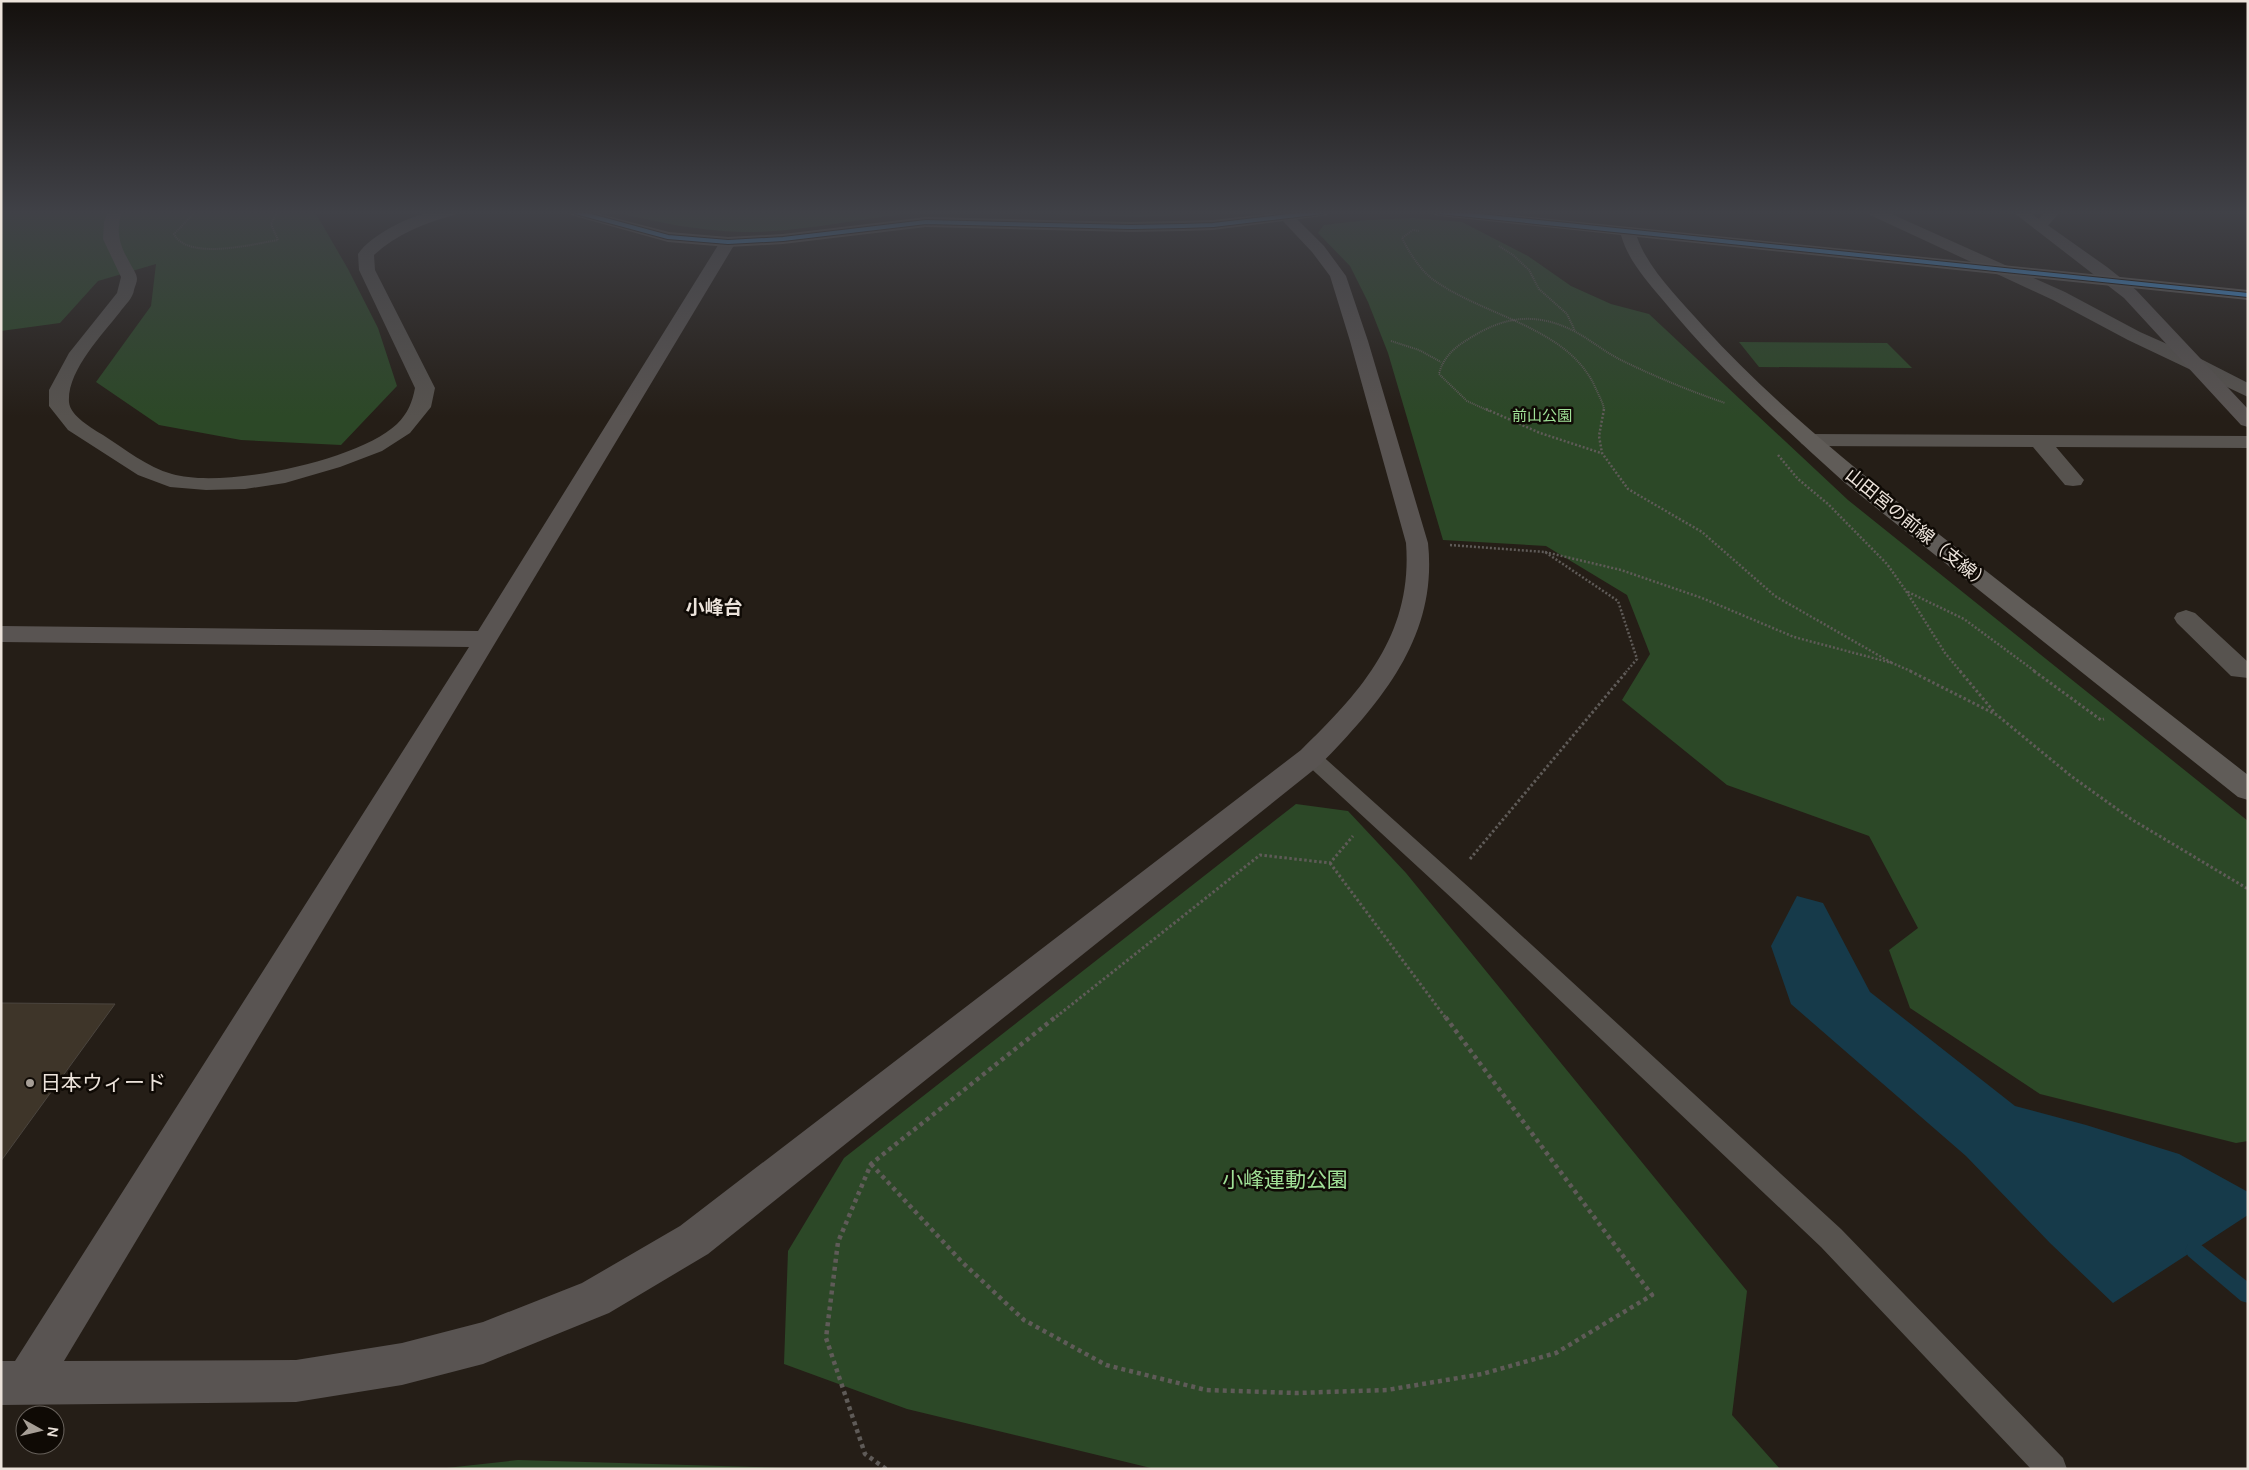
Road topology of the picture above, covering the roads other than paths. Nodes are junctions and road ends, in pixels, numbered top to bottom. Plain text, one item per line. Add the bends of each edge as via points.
1 (129, 281) edge
2 (372, 281) edge
3 (704, 281) edge
4 (1340, 281) edge
5 (1656, 281) edge
6 (2026, 281) edge
7 (2103, 281) edge
8 (2116, 282) junction
9 (2248, 295) edge
10 (2194, 363) junction
11 (2248, 391) edge
12 (2248, 421) edge
13 (1809, 440) junction
14 (2039, 441) junction
15 (2248, 442) edge
16 (2072, 480) dead end
17 (2186, 618) dead end
18 (1, 634) edge
19 (486, 639) junction
20 (2248, 670) edge
21 (1311, 757) junction
22 (2248, 790) edge
23 (14, 1383) edge
24 (2052, 1469) edge

1 - 2 street via 125,294 78,352 58,390 59,406 75,426 145,471 170,481 206,484 285,477 333,463 375,447 403,429 421,407 425,388
3 - 19 street
4 - 21 street via 1417,542 1418,576 1413,608 1399,648 1378,685 1348,721
5 - 13 main road, 山田宮の前線（支線） via 1729,365
6 - 10 street
7 - 8 main road
8 - 9 main road
8 - 10 street
10 - 11 street
10 - 12 street
13 - 14 street
13 - 22 main road, 山田宮の前線（支線）
14 - 15 street
14 - 16 street
17 - 20 street via 2240,670
18 - 19 street
19 - 23 street
21 - 23 street via 694,1240 595,1299 483,1343 402,1364 306,1379
21 - 24 lane via 1831,1238

